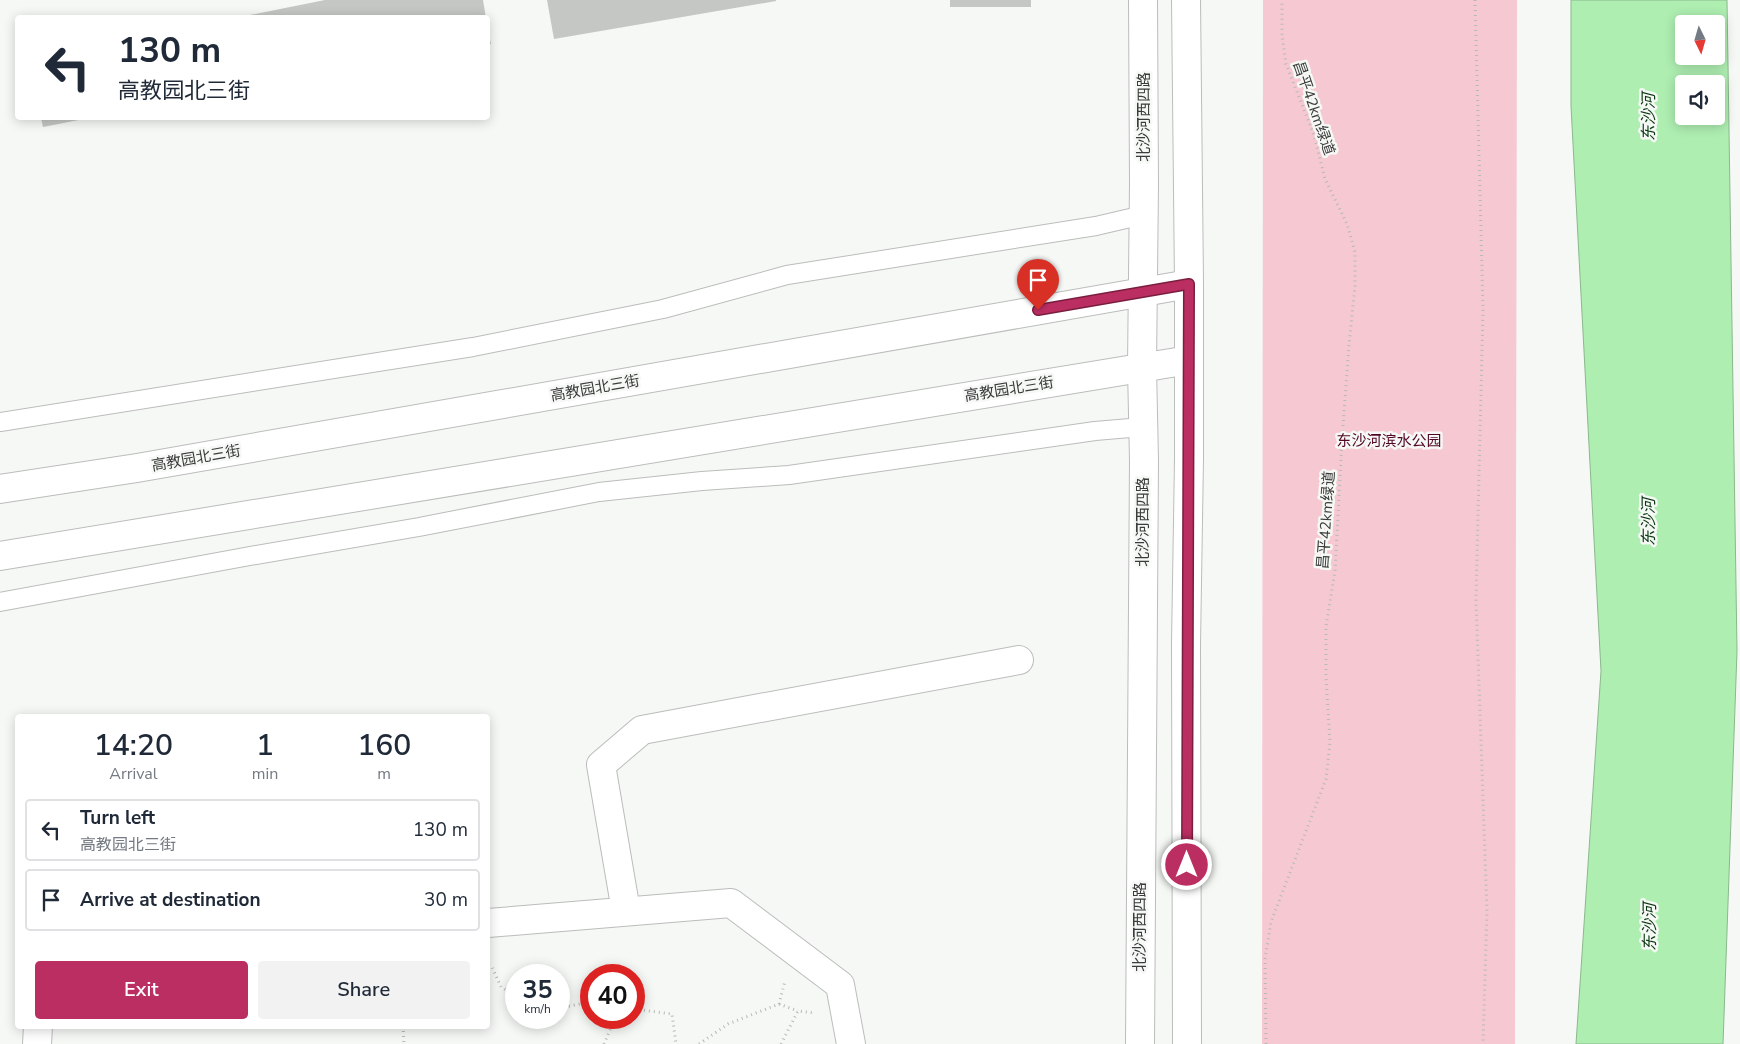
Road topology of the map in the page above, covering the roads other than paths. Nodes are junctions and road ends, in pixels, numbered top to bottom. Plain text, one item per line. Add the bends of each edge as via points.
1 (1143, 0) edge
2 (1186, 0) edge
3 (1143, 215) junction
4 (1189, 284) junction
5 (1142, 291) junction
6 (1189, 360) junction
7 (1142, 367) junction
8 (0, 422) edge
9 (1142, 427) junction
10 (0, 489) edge
11 (0, 556) edge
12 (0, 602) edge
13 (1019, 660) dead end
14 (626, 911) junction
15 (490, 923) edge
16 (38, 1029) edge
17 (37, 1044) edge
18 (851, 1044) edge
19 (1140, 1044) edge
20 (1187, 1044) edge

1 - 3 street, 北沙河西四路
2 - 4 street
3 - 5 street, 北沙河西四路
3 - 8 lane via 1096,226 787,275 664,309 473,347
4 - 5 street, 高教园北三街
4 - 6 street
5 - 7 street, 北沙河西四路
5 - 10 street, 高教园北三街 via 136,468
6 - 7 street, 高教园北三街
6 - 20 street
7 - 9 street, 北沙河西四路
7 - 11 street, 高教园北三街
9 - 12 lane via 1086,432 789,475 599,492
9 - 19 street, 北沙河西四路
13 - 14 street via 642,730 601,765
14 - 15 street
14 - 18 street via 731,902 840,985
16 - 17 street

